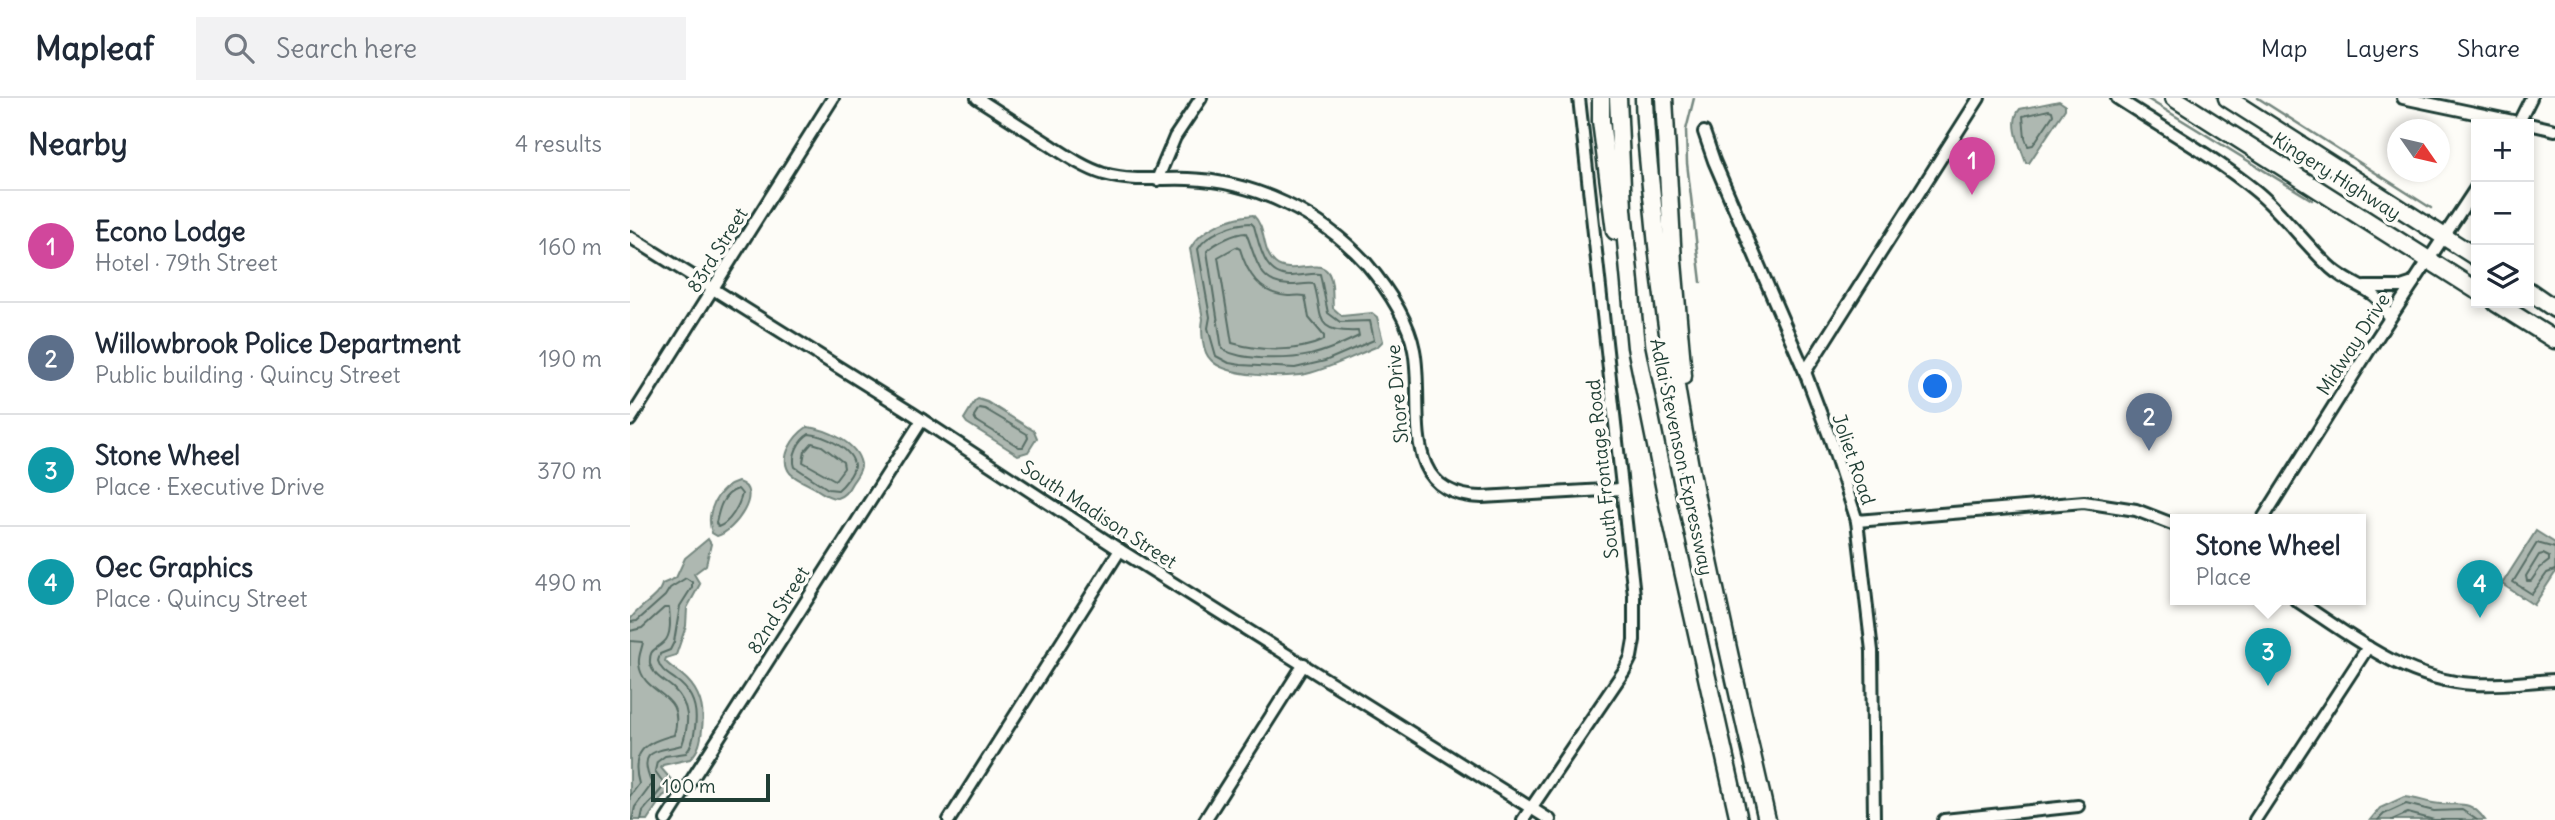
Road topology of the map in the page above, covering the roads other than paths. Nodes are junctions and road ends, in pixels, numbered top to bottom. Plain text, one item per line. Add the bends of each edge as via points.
1 (833, 98) edge
2 (977, 98) edge
3 (1201, 98) edge
4 (1579, 98) edge
5 (1600, 98) edge
6 (1618, 98) edge
7 (1644, 98) edge
8 (1664, 98) edge
9 (1677, 98) edge
10 (1979, 98) edge
11 (2117, 98) edge
12 (2174, 98) edge
13 (2227, 98) edge
14 (2403, 98) edge
15 (2531, 98) edge
16 (2500, 119) edge
17 (2525, 119) edge
18 (2534, 126) edge
19 (2555, 130) edge
20 (1704, 132) dead end
21 (1667, 146) junction
22 (1157, 180) junction
23 (2471, 196) edge
24 (630, 237) edge
25 (2444, 237) junction
26 (2471, 254) edge
27 (2428, 259) junction
28 (2413, 283) junction
29 (2362, 287) junction
30 (2471, 287) edge
31 (713, 289) junction
32 (2534, 294) edge
33 (2505, 308) edge
34 (2555, 309) edge
35 (2389, 319) junction
36 (2555, 340) edge
37 (1636, 347) junction
38 (1805, 372) junction
39 (630, 420) edge
40 (922, 420) junction
41 (1684, 438) junction
42 (1622, 489) junction
43 (2266, 514) edge
44 (1857, 521) junction
45 (2170, 523) edge
46 (1120, 550) junction
47 (2304, 605) edge
48 (2368, 647) junction
49 (1304, 664) junction
50 (2555, 680) edge
51 (2078, 806) dead end
52 (1531, 807) junction
53 (666, 820) edge
54 (949, 820) edge
55 (1205, 820) edge
56 (1523, 820) edge
57 (1550, 820) edge
58 (1739, 820) edge
59 (1767, 820) edge
60 (1874, 820) edge
61 (1944, 820) edge
62 (2255, 820) edge

1 - 31 street, 83rd Street
2 - 22 street, Shore Drive via 1088,168 1112,176
3 - 22 street via 1174,137
4 - 42 street, South Frontage Road
5 - 37 highway via 1622,286
6 - 37 highway, Adlai Stevenson Expressway
7 - 41 highway, Adlai Stevenson Expressway via 1663,311
8 - 21 highway
9 - 21 highway
10 - 38 street
11 - 29 street via 2254,189 2332,269
12 - 27 highway, Kingery Highway
13 - 25 highway, Kingery Highway
14 - 16 street
15 - 17 street
18 - 19 street
20 - 38 street, Joliet Road
21 - 41 highway via 1688,408
22 - 42 street, Shore Drive via 1211,181 1276,199 1323,226 1365,262 1401,313 1415,351 1420,452 1429,473 1442,487 1463,496 1482,497
23 - 25 street, Midway Drive
24 - 31 street, South Madison Street
25 - 26 highway, Kingery Highway
25 - 27 street, Midway Drive
27 - 28 street, Midway Drive
27 - 30 highway, Kingery Highway
28 - 29 street
28 - 35 street, Midway Drive
29 - 35 street via 2379,297
31 - 39 street, 83rd Street
31 - 40 street, South Madison Street
32 - 34 highway
33 - 36 highway
35 - 43 street, Midway Drive
37 - 58 highway, Adlai Stevenson Expressway
38 - 44 street, Joliet Road
40 - 46 street, South Madison Street
40 - 53 street, 82nd Street
41 - 59 highway, Adlai Stevenson Expressway
42 - 52 street, South Frontage Road via 1634,596 1631,657
44 - 45 street via 2084,502 2129,508
44 - 60 street, Joliet Road via 1872,652
46 - 49 street, South Madison Street
46 - 54 street
47 - 48 street
48 - 50 street via 2399,665 2440,679 2482,684
48 - 62 street
49 - 52 street, South Madison Street
49 - 55 street
51 - 61 street
52 - 56 street, South Frontage Road
52 - 57 street, South Madison Street

